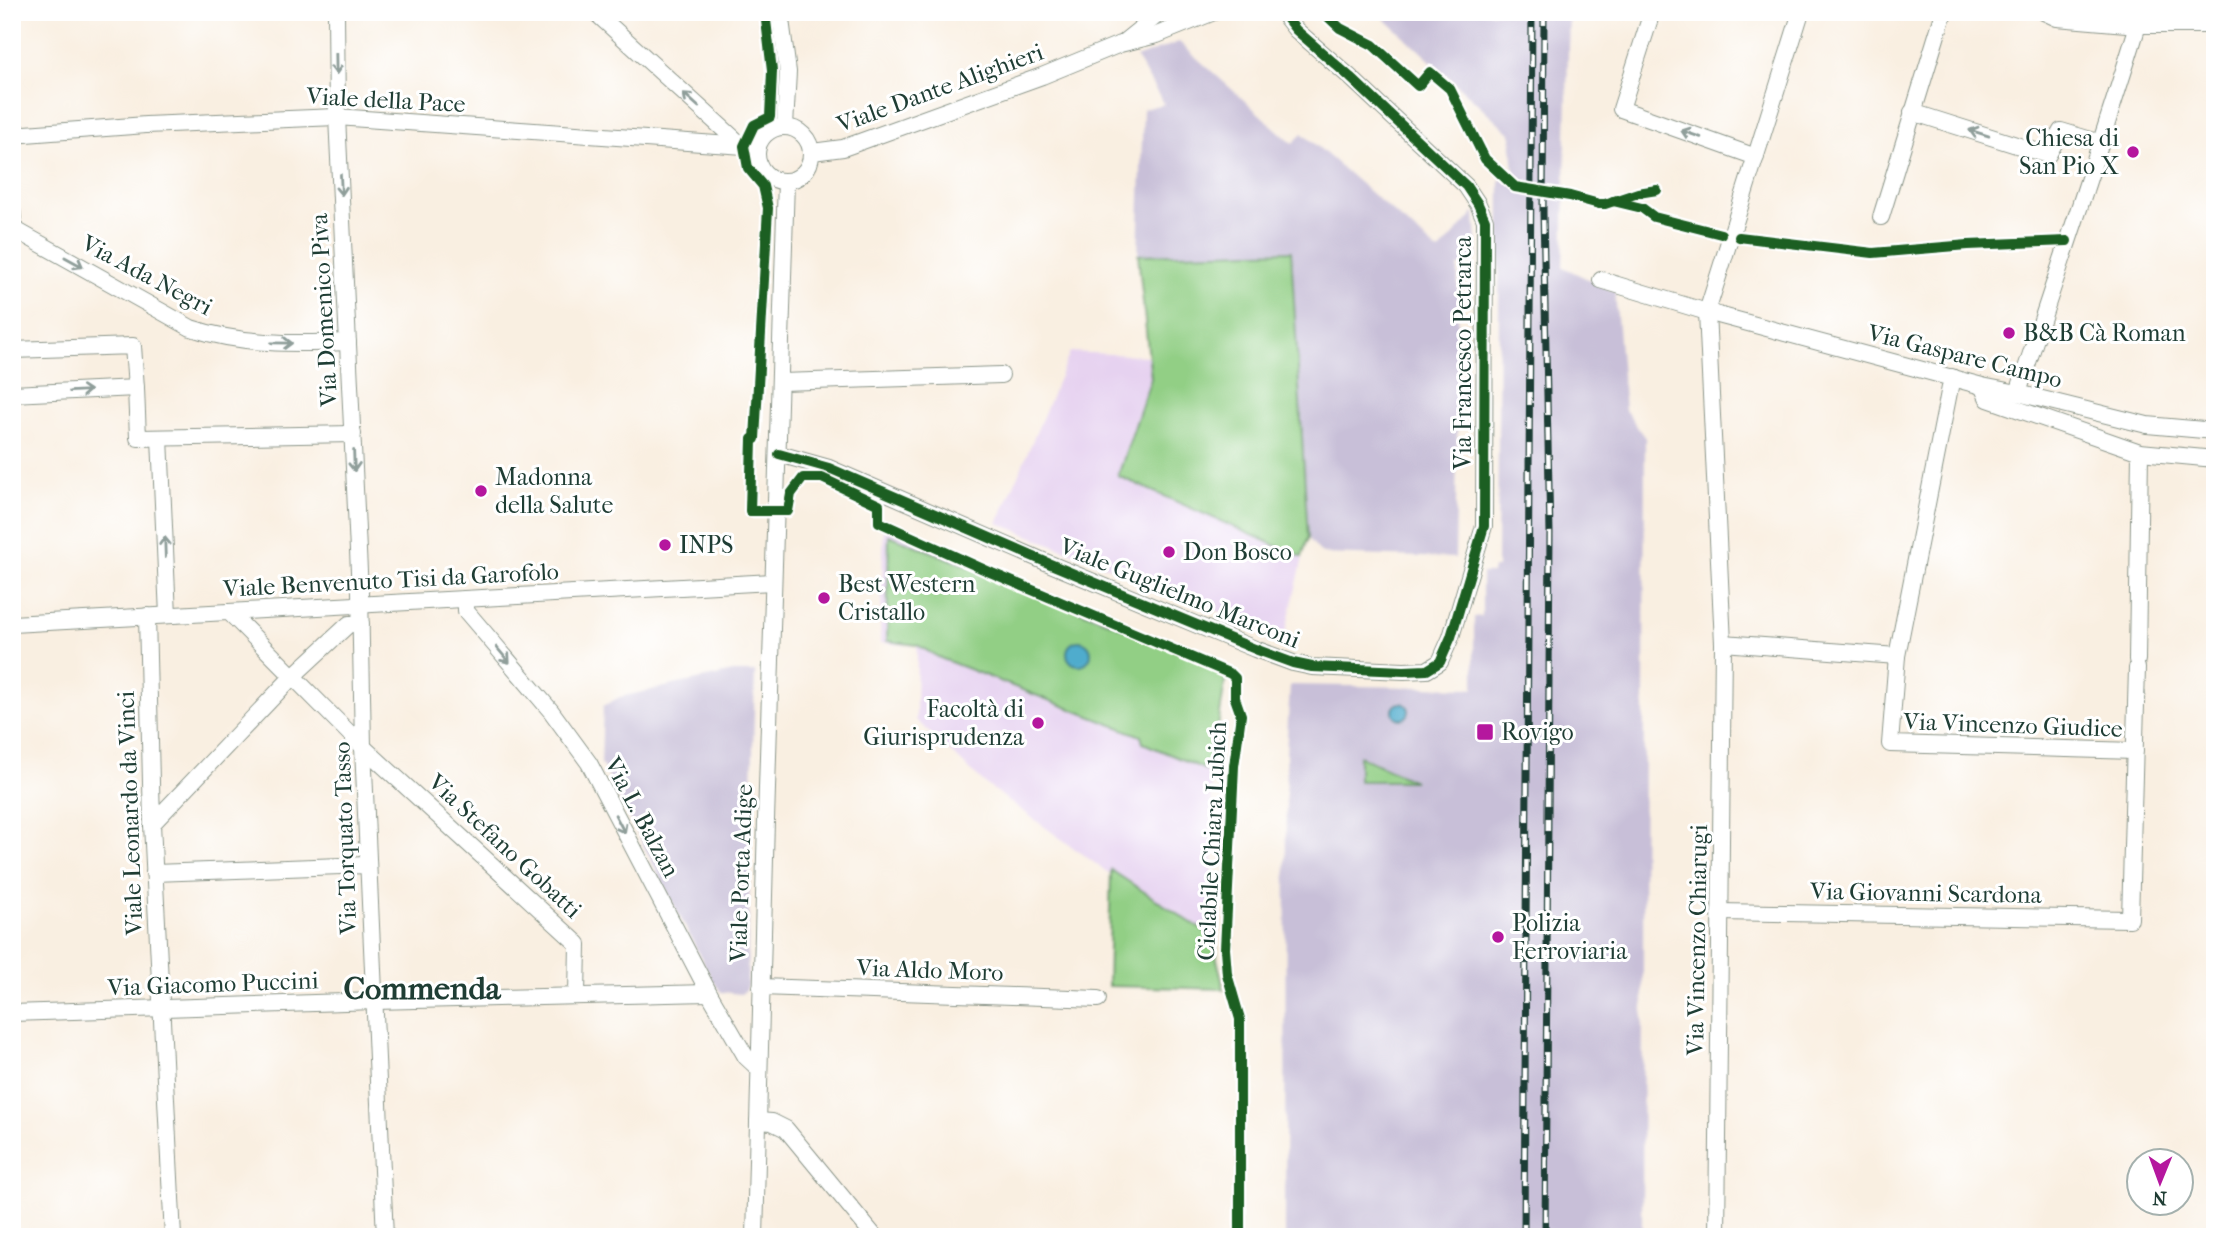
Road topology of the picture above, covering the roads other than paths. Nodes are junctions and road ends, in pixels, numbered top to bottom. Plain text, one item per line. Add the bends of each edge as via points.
1 (336, 12) edge
2 (594, 12) edge
3 (780, 12) edge
4 (1161, 12) edge
5 (1214, 12) edge
6 (1282, 12) edge
7 (1652, 12) edge
8 (1801, 12) edge
9 (1944, 12) edge
10 (2044, 12) edge
11 (2138, 25) junction
12 (2215, 25) edge
13 (1120, 44) junction
14 (1912, 113) junction
15 (337, 117) junction
16 (785, 126) junction
17 (12, 135) edge
18 (2101, 143) junction
19 (749, 146) junction
20 (812, 152) junction
21 (1756, 157) junction
22 (786, 181) junction
23 (12, 209) edge
24 (1881, 217) dead end
25 (13, 235) edge
26 (1601, 280) dead end
27 (1707, 312) junction
28 (348, 342) junction
29 (12, 351) edge
30 (1001, 375) dead end
31 (1952, 377) junction
32 (781, 382) junction
33 (1982, 386) junction
34 (136, 388) junction
35 (2018, 393) junction
36 (12, 394) edge
37 (2215, 431) edge
38 (353, 434) junction
39 (160, 438) junction
40 (2140, 452) junction
41 (779, 454) junction
42 (2215, 459) edge
43 (1484, 526) joint
44 (773, 582) junction
45 (466, 600) junction
46 (360, 605) junction
47 (229, 612) junction
48 (168, 615) junction
49 (146, 616) junction
50 (12, 624) edge
51 (361, 624) junction
52 (1723, 643) junction
53 (1897, 656) junction
54 (293, 676) junction
55 (363, 747) junction
56 (2134, 751) junction
57 (152, 824) junction
58 (368, 866) junction
59 (154, 873) junction
60 (1720, 912) junction
61 (2130, 919) joint
62 (761, 987) junction
63 (709, 993) junction
64 (577, 995) junction
65 (1098, 999) dead end
66 (375, 1001) junction
67 (161, 1008) junction
68 (12, 1013) edge
69 (759, 1069) junction
70 (758, 1121) junction
71 (173, 1237) edge
72 (385, 1237) edge
73 (755, 1237) edge
74 (875, 1237) edge
75 (1717, 1237) edge

1 -> 15 street, Via Domenico Piva
19 -> 2 street
3 - 16 street via 788,72
4 - 13 street
5 - 13 street
6 - 43 street, Via Francesco Petrarca via 1296,30 1440,160 1466,187 1485,220
21 -> 7 street via 1621,109
8 - 21 street
9 - 14 street
10 - 11 street via 2057,18
11 - 12 street
11 - 18 street
13 - 20 street, Viale Dante Alighieri via 843,148
18 -> 14 street via 2061,131 2048,155
14 - 24 street
15 - 17 street, Viale della Pace
15 - 19 street, Viale della Pace
15 -> 28 street, Via Domenico Piva
16 - 19 street
16 - 20 street via 800,131
18 - 35 street
19 - 22 street via 763,171
20 - 22 street via 802,175
21 - 27 street
22 - 32 street, Viale Porta Adige
23 - 25 street
25 -> 28 street, Via Ada Negri via 203,332 253,342
26 - 27 street, Via Gaspare Campo
27 - 31 street, Via Gaspare Campo
27 - 52 street, Via Vincenzo Chiarugi
28 - 38 street, Via Domenico Piva
29 - 34 street via 133,346
30 - 32 street
31 - 33 street, Via Gaspare Campo
31 - 53 street
32 - 41 street, Viale Porta Adige
33 - 35 street, Via Gaspare Campo
33 - 40 street via 1988,399
36 -> 34 street
34 - 39 street via 138,438
35 - 37 street, Via Gaspare Campo via 2147,425
38 - 39 street
38 -> 46 street, Via Domenico Piva
48 -> 39 street
40 - 42 street
40 - 56 street, Via Vincenzo Giudice
41 - 43 street, Viale Guglielmo Marconi via 830,468 1255,649 1312,667 1404,671 1427,670 1440,662
41 - 44 street, Viale Porta Adige
44 - 45 street, Viale Benvenuto Tisi da Garofolo
44 - 62 street, Viale Porta Adige
45 - 46 street, Viale Benvenuto Tisi da Garofolo
45 -> 63 street, Via L. Balzan via 466,611 589,763
46 - 47 street, Viale Benvenuto Tisi da Garofolo
46 - 51 street, Via Torquato Tasso
47 - 48 street, Viale Benvenuto Tisi da Garofolo
47 - 54 street, Via Stefano Gobatti
48 - 49 street, Viale Benvenuto Tisi da Garofolo
49 - 50 street, Viale Benvenuto Tisi da Garofolo
49 - 57 street, Viale Leonardo da Vinci
51 - 54 street via 349,624
51 - 55 street, Via Torquato Tasso
52 - 53 street
52 - 60 street, Via Vincenzo Chiarugi
53 - 56 street, Via Vincenzo Giudice via 1890,744
54 - 55 street, Via Stefano Gobatti
54 - 57 street
55 - 58 street, Via Torquato Tasso
55 - 64 street, Via Stefano Gobatti via 578,944
56 - 61 street, Via Vincenzo Giudice
57 - 59 street, Viale Leonardo da Vinci
58 - 59 street
58 - 66 street, Via Torquato Tasso
59 - 67 street, Viale Leonardo da Vinci
60 - 61 street, Via Giovanni Scardona
60 - 75 street, Via Vincenzo Chiarugi
62 - 65 street, Via Aldo Moro
62 - 69 street, Viale Porta Adige
63 - 64 street, Via Giacomo Puccini
63 - 69 street, Via L. Balzan via 746,1057
64 - 66 street, Via Giacomo Puccini
66 - 67 street, Via Giacomo Puccini
66 - 72 street, Via Torquato Tasso
67 - 68 street, Via Giacomo Puccini
67 - 71 street, Viale Leonardo da Vinci
69 - 70 street, Viale Porta Adige
70 - 73 street, Viale Porta Adige
70 - 74 street via 786,1129

